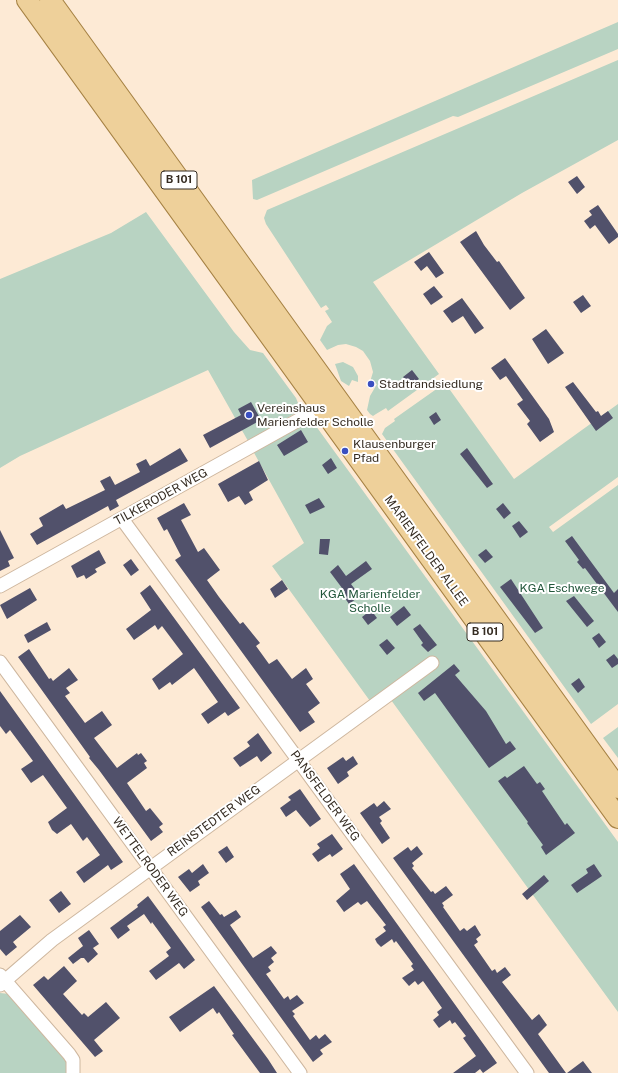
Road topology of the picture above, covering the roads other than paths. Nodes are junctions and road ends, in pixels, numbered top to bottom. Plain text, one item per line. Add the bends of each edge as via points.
1 (27, 0) edge
2 (50, 0) edge
3 (269, 320) junction
4 (322, 407) junction
5 (122, 519) junction
6 (0, 586) edge
7 (0, 662) edge
8 (432, 663) dead end
9 (298, 760) junction
10 (618, 788) edge
11 (618, 818) edge
12 (150, 868) junction
13 (2, 980) edge
14 (73, 1073) edge
15 (300, 1073) edge
16 (527, 1073) edge

1 - 3 main road, B 101
2 - 3 main road, B 101
3 - 4 main road, MARIENFELDER ALLEE / B 101
3 - 10 main road, MARIENFELDER ALLEE / B 101
4 - 5 street, TILKERODER WEG
4 - 11 main road, MARIENFELDER ALLEE / B 101
5 - 6 street, TILKERODER WEG
5 - 9 street, PANSFELDER WEG
7 - 12 street, WETTELRODER WEG
8 - 9 street, REINSTEDTER WEG
9 - 12 street, REINSTEDTER WEG
9 - 16 street, PANSFELDER WEG
12 - 13 street, REINSTEDTER WEG
12 - 15 street, WETTELRODER WEG
13 - 14 street via 69,1054 73,1060

